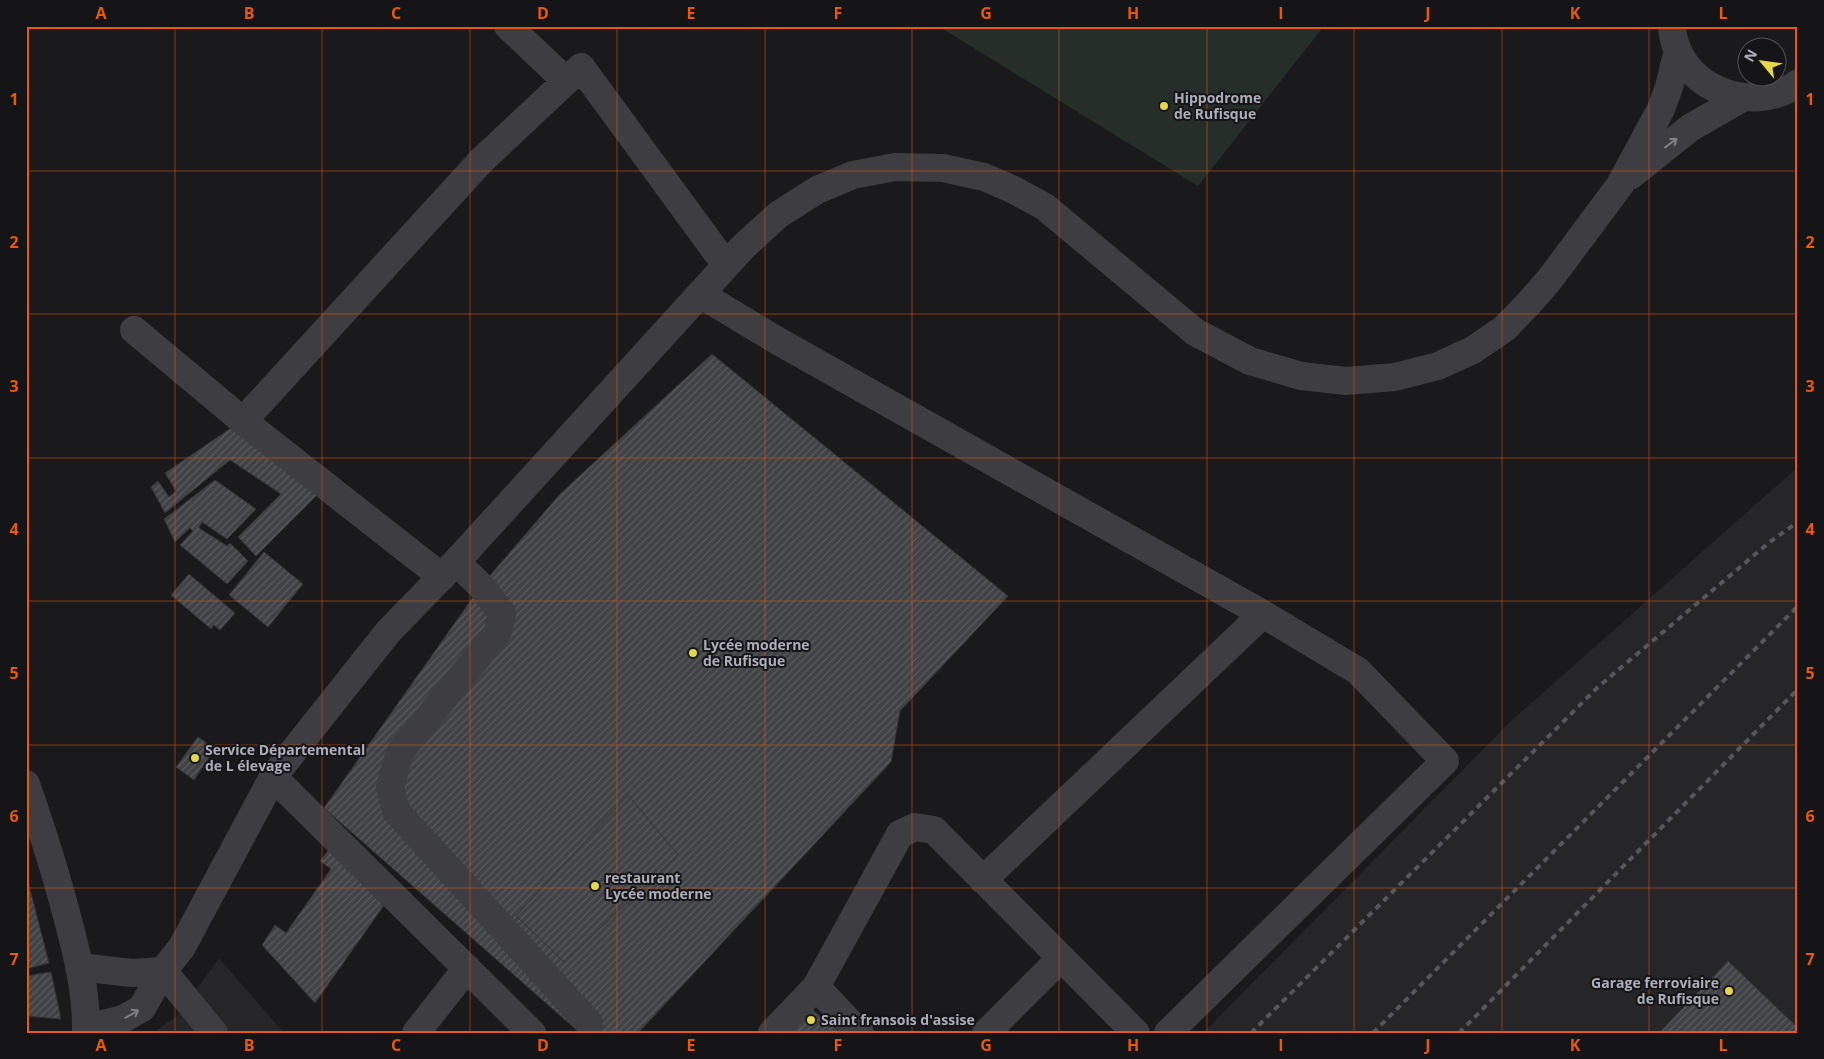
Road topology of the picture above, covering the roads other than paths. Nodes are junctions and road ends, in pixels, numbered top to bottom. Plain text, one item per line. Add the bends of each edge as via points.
1 (508, 26) edge
2 (1675, 38) edge
3 (565, 80) junction
4 (1796, 87) edge
5 (1744, 97) junction
6 (1620, 185) junction
7 (726, 265) junction
8 (700, 294) junction
9 (134, 330) dead end
10 (243, 421) junction
11 (449, 569) junction
12 (1263, 614) junction
13 (273, 777) junction
14 (26, 784) edge
15 (984, 880) junction
16 (1061, 958) junction
17 (79, 967) junction
18 (467, 968) junction
19 (163, 971) junction
20 (816, 987) junction
21 (589, 1023) dead end
22 (86, 1031) edge
23 (214, 1033) edge
24 (416, 1033) edge
25 (532, 1033) edge
26 (772, 1033) edge
27 (860, 1033) edge
28 (986, 1033) edge
29 (1136, 1033) edge
30 (1168, 1033) edge

1 - 3 street
2 - 5 street via 1689,68 1705,83 1721,92
2 - 6 street via 1668,87 1661,109
3 - 7 street via 581,66
3 - 10 street via 481,161
4 - 5 street via 1775,95
6 -> 5 street via 1690,128
6 - 7 street via 1550,279 1505,328 1473,350 1438,366 1395,377 1346,381 1301,376 1250,361 1194,332 1045,208 984,177 943,168 895,167 853,175 817,190 778,214
7 - 8 street
8 - 11 street
8 - 12 street
9 - 10 street
10 - 11 street
11 - 13 street via 388,632
11 - 21 street via 481,586 502,613 498,632 400,752 390,788 396,811
12 - 15 street
12 - 30 street via 1358,670 1445,761
13 - 18 street
13 - 19 street via 182,947
14 - 17 street via 53,863
15 - 16 street
15 - 20 street via 934,830 915,827 900,834
16 - 28 street
16 - 29 street
17 - 19 street
17 - 22 street
18 - 24 street
18 - 25 street
22 -> 19 street via 123,1019 142,1008
19 - 23 street
20 - 26 street
20 - 27 street

